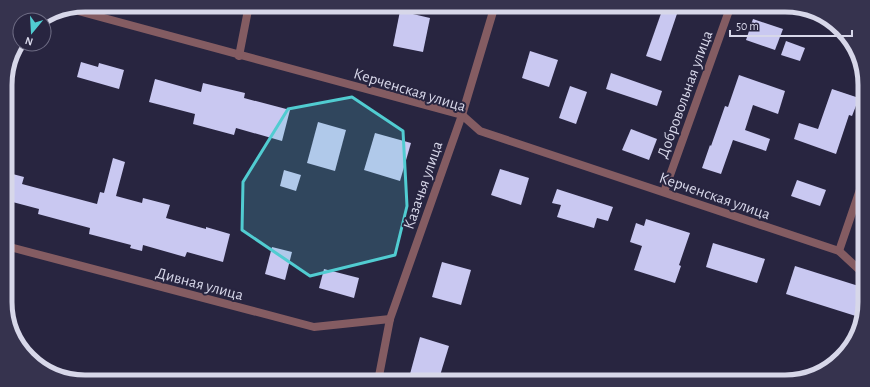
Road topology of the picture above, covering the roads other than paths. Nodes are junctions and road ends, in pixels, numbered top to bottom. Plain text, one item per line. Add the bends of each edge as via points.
1 (82, 12) edge
2 (248, 12) edge
3 (493, 12) edge
4 (728, 12) edge
5 (239, 56) junction
6 (462, 115) junction
7 (664, 192) junction
8 (858, 195) edge
9 (12, 248) edge
10 (839, 251) junction
11 (858, 269) edge
12 (390, 319) junction
13 (379, 375) edge

1 - 5 street, Керченская улица
2 - 5 street
3 - 6 street, Казачья улица
4 - 7 street, Добровольная улица
5 - 6 street, Керченская улица
6 - 7 street, Керченская улица via 480,130
6 - 12 street, Казачья улица
7 - 10 street, Керченская улица
8 - 10 street
9 - 12 street, Дивная улица via 314,327
10 - 11 street, Керченская улица
12 - 13 street, Казачья улица

